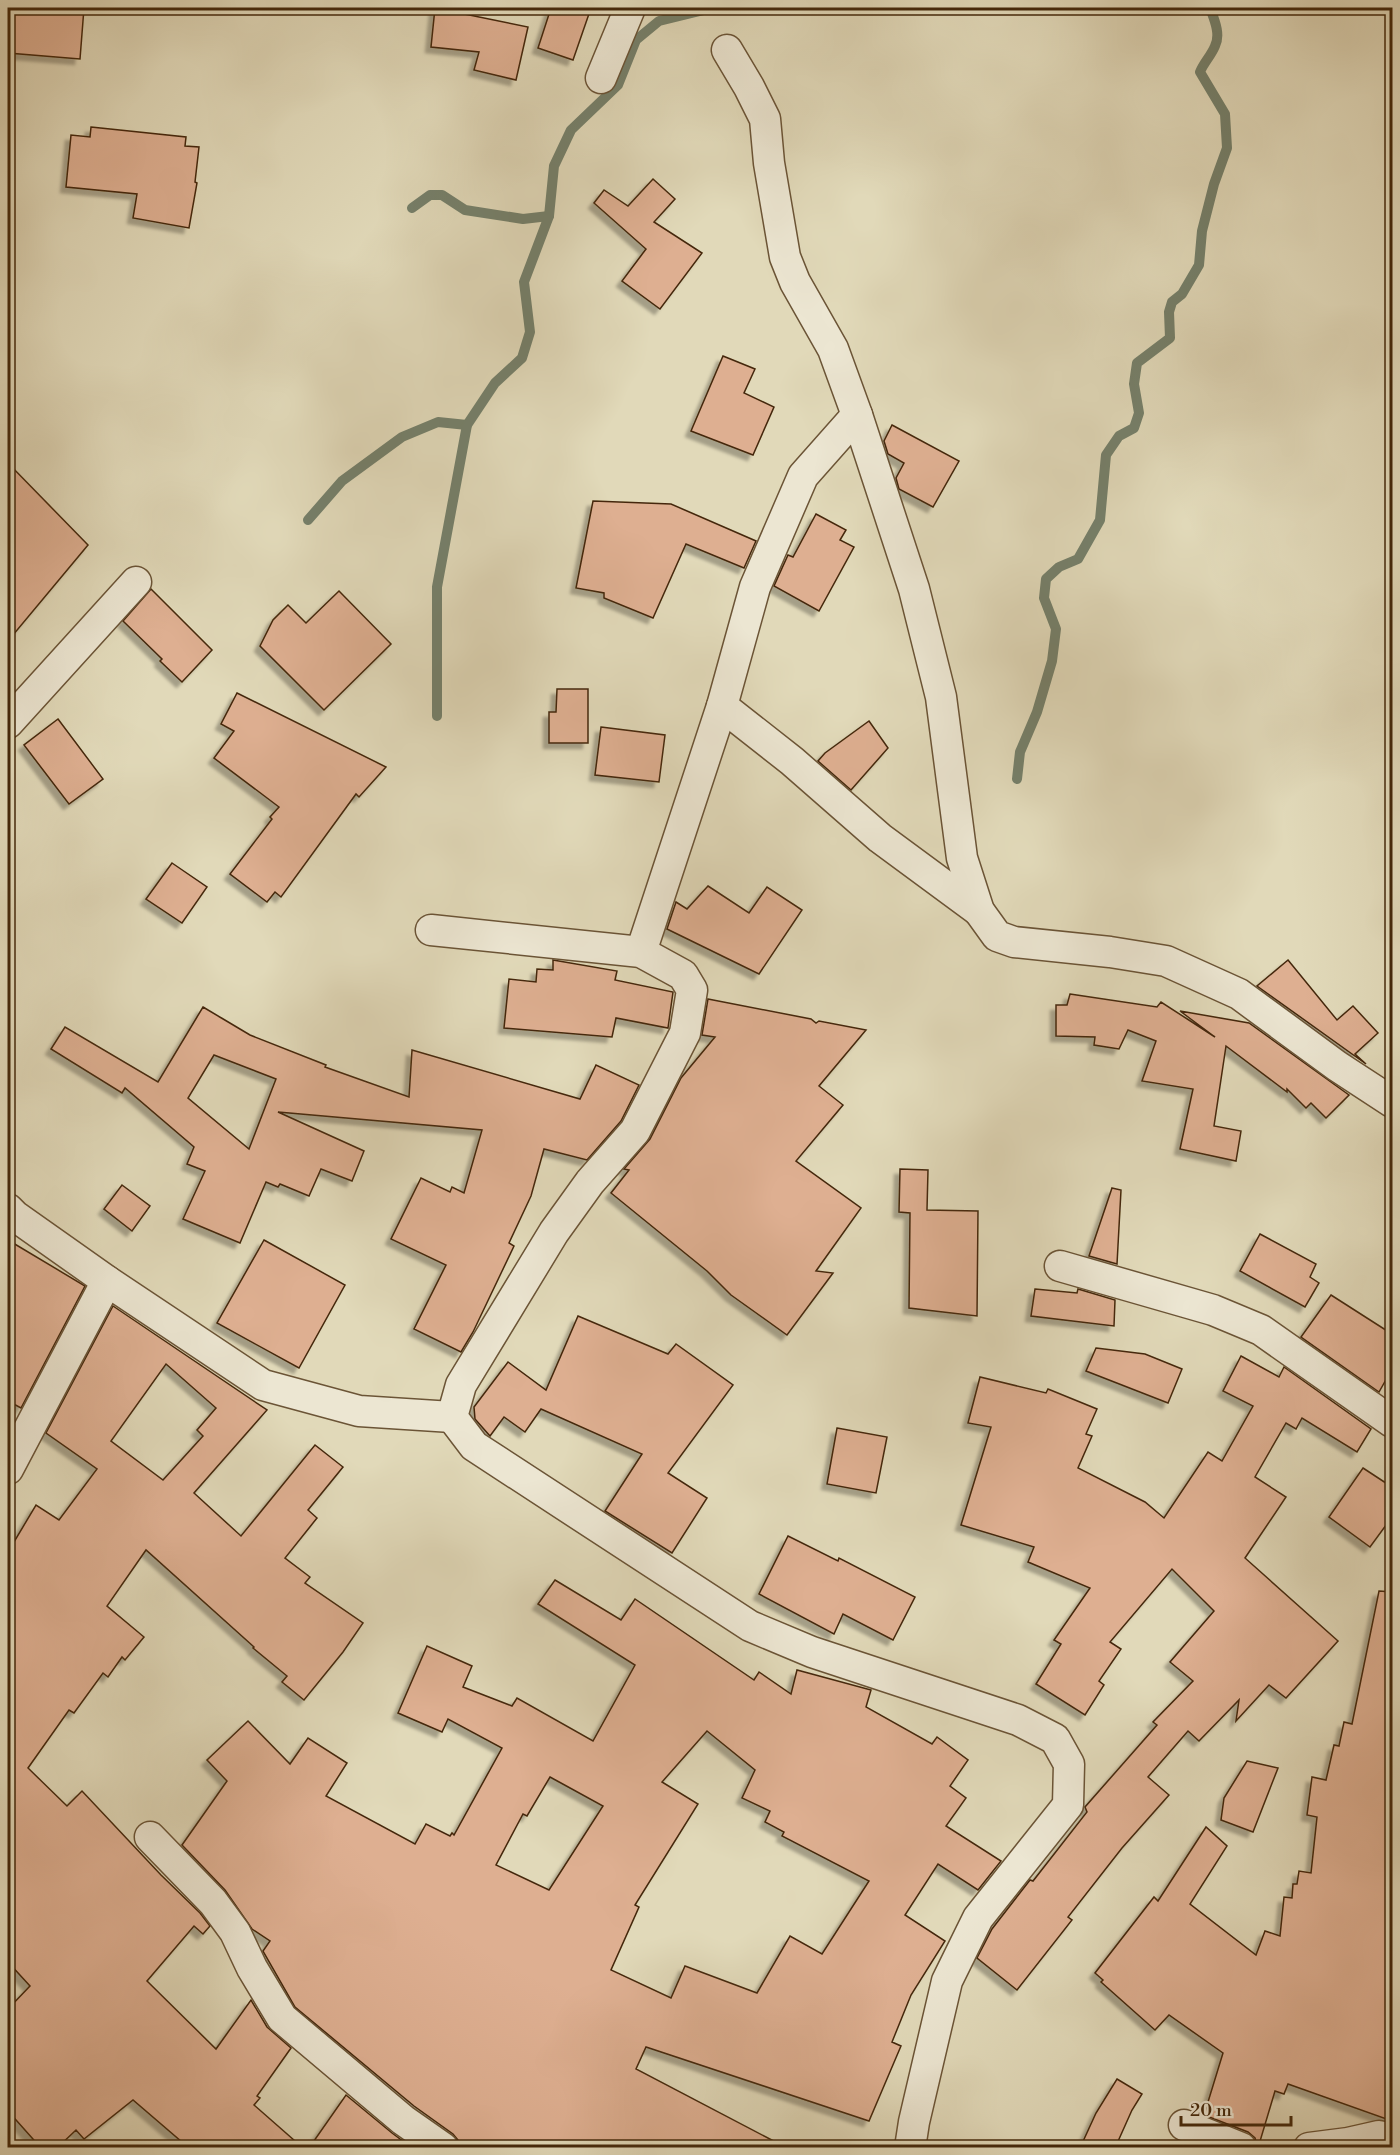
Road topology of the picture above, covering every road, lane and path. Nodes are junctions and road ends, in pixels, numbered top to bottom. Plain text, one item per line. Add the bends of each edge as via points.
1 (630, 8) edge
2 (727, 50) dead end
3 (601, 78) dead end
4 (857, 415) junction
5 (136, 582) dead end
6 (722, 706) junction
7 (8, 723) edge
8 (979, 911) junction
9 (431, 930) dead end
10 (641, 952) junction
11 (1392, 1102) edge
12 (8, 1209) edge
13 (1060, 1266) dead end
14 (107, 1281) junction
15 (452, 1417) junction
16 (1392, 1422) edge
17 (8, 1469) edge
18 (150, 1837) dead end
19 (1184, 2125) dead end
20 (1392, 2139) edge
21 (443, 2148) edge
22 (910, 2148) edge
23 (1241, 2148) edge
24 (1309, 2148) edge

1 - 3 street
2 - 4 street via 765,119 785,257 833,349
4 - 6 street via 803,476 755,587
4 - 8 street via 914,589 941,697 962,858
5 - 7 street
6 - 8 street via 880,838
6 - 10 street
8 - 11 street via 997,936 1014,942 1166,961 1239,994
9 - 10 street
10 - 15 street via 683,975 692,990 685,1033 635,1131 590,1182 554,1232 461,1385
12 - 14 street
13 - 16 street via 1213,1310 1261,1330
14 - 15 street via 263,1385 359,1411
14 - 17 street
15 - 22 street via 474,1446 750,1626 812,1652 1018,1720 1055,1739 1069,1764 1068,1805 978,1918 947,1981
18 - 21 street via 213,1902 235,1932 282,2018 403,2120
19 - 23 street
20 - 24 street via 1379,2136

